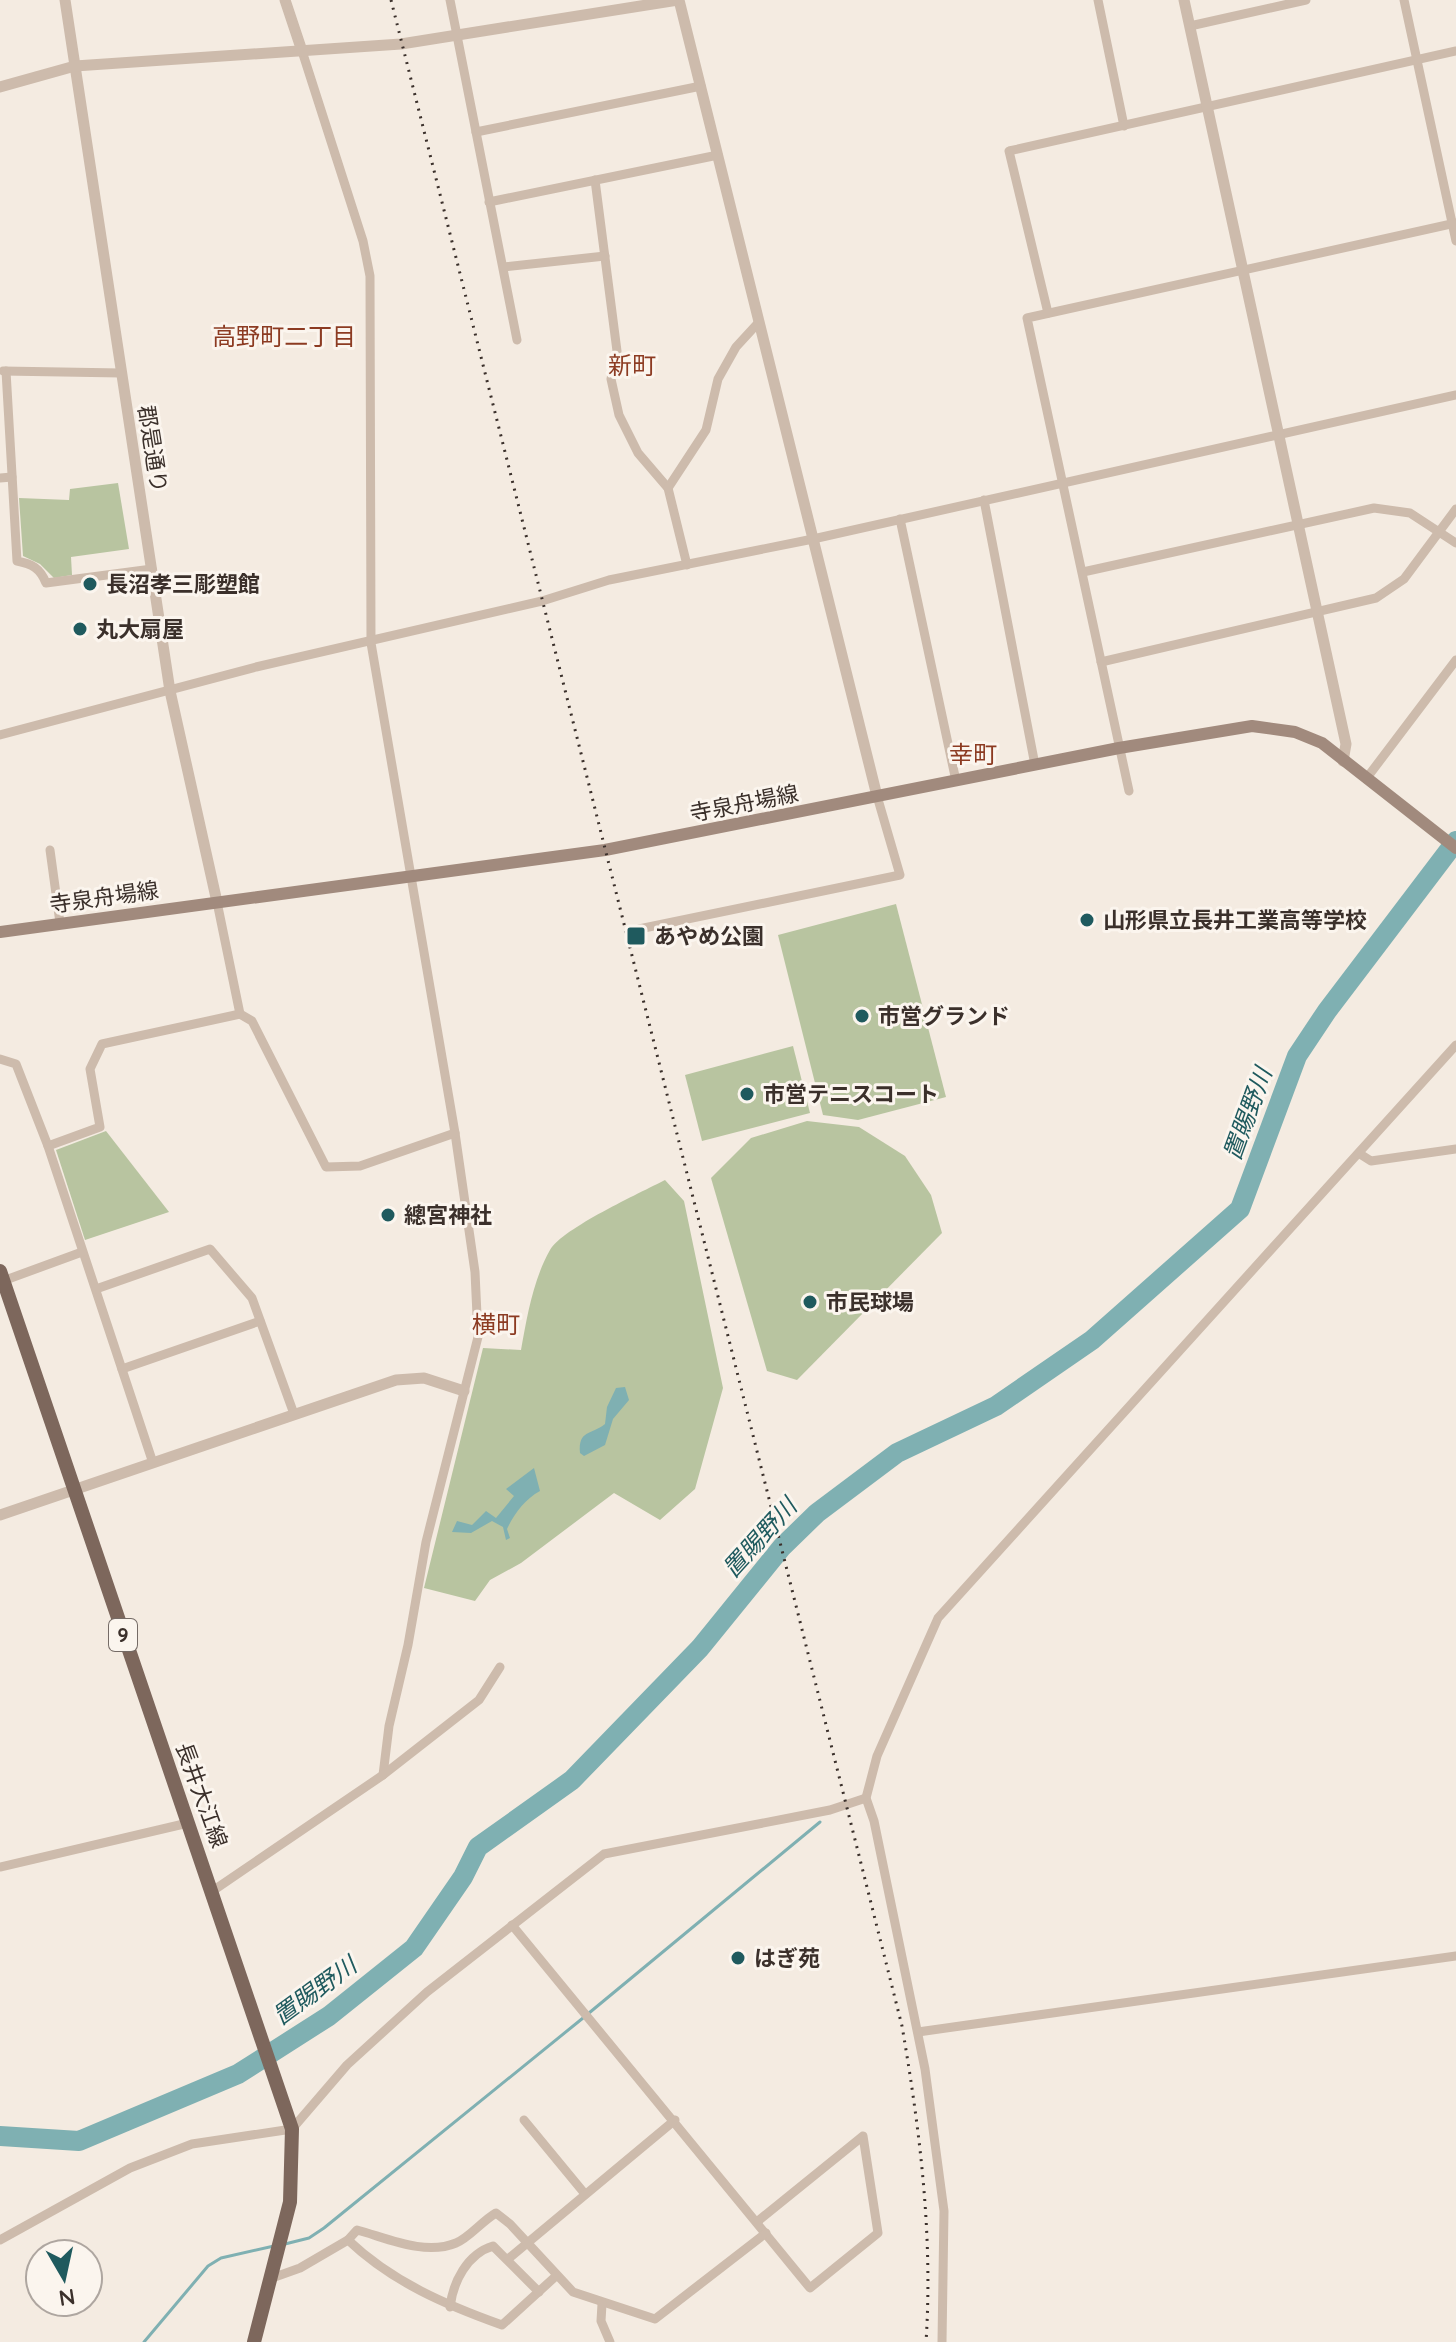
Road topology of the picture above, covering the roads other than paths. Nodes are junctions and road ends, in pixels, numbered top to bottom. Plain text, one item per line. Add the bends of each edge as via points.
1 (65, 0) edge
2 (285, 0) edge
3 (450, 0) edge
4 (678, 0) edge
5 (1098, 0) edge
6 (1184, 0) edge
7 (1306, 0) edge
8 (1404, 0) edge
9 (1190, 26) junction
10 (459, 35) junction
11 (302, 51) junction
12 (1456, 51) edge
13 (1416, 60) junction
14 (75, 66) junction
15 (701, 86) junction
16 (0, 87) edge
17 (1206, 108) junction
18 (1124, 126) junction
19 (476, 132) junction
20 (718, 155) junction
21 (595, 180) junction
22 (489, 202) junction
23 (1454, 223) edge
24 (1456, 241) edge
25 (605, 256) junction
26 (504, 267) junction
27 (1241, 269) junction
28 (1048, 313) junction
29 (759, 322) junction
30 (517, 340) dead end
31 (3, 371) edge
32 (121, 373) junction
33 (1456, 395) edge
34 (1278, 434) junction
35 (12, 477) junction
36 (0, 478) edge
37 (1065, 482) junction
38 (668, 488) junction
39 (984, 500) junction
40 (1456, 509) edge
41 (900, 519) junction
42 (1298, 525) junction
43 (1440, 529) junction
44 (813, 539) junction
45 (1456, 543) edge
46 (687, 565) junction
47 (152, 569) junction
48 (1083, 572) junction
49 (1318, 612) junction
50 (371, 643) junction
51 (1456, 660) edge
52 (1101, 662) junction
53 (170, 691) junction
54 (0, 735) edge
55 (1119, 748) junction
56 (1343, 761) junction
57 (1035, 765) junction
58 (956, 781) junction
59 (1370, 783) junction
60 (1129, 791) dead end
61 (877, 796) junction
62 (1456, 848) edge
63 (50, 850) dead end
64 (411, 876) junction
65 (217, 902) junction
66 (60, 923) junction
67 (639, 929) dead end
68 (0, 932) edge
69 (240, 1014) junction
70 (1456, 1045) edge
71 (0, 1059) edge
72 (455, 1133) junction
73 (48, 1146) junction
74 (1456, 1149) edge
75 (1360, 1154) junction
76 (82, 1252) junction
77 (1, 1278) edge
78 (96, 1289) junction
79 (260, 1321) junction
80 (122, 1369) junction
81 (464, 1391) junction
82 (294, 1414) junction
83 (153, 1463) junction
84 (76, 1490) junction
85 (0, 1515) edge
86 (500, 1667) dead end
87 (383, 1775) junction
88 (866, 1798) junction
89 (188, 1823) junction
90 (0, 1867) edge
91 (214, 1890) junction
92 (512, 1925) junction
93 (1456, 1956) edge
94 (918, 2032) junction
95 (524, 2120) dead end
96 (675, 2120) junction
97 (292, 2129) junction
98 (585, 2194) junction
99 (758, 2221) junction
100 (766, 2233) junction
101 (0, 2240) edge
102 (348, 2240) junction
103 (528, 2242) junction
104 (508, 2259) junction
105 (556, 2276) junction
106 (272, 2278) junction
107 (539, 2292) junction
108 (602, 2304) junction
109 (450, 2307) junction
110 (254, 2342) edge
111 (610, 2342) edge
112 (942, 2342) edge

1 - 14 street, 郡是通り
2 - 11 street
3 - 10 street
4 - 10 street
4 - 15 street
5 - 18 street
6 - 9 street
7 - 9 street
8 - 13 street
9 - 17 street
10 - 11 street
10 - 19 street
11 - 14 street
11 - 50 street via 370,276
12 - 13 street
13 - 17 street
13 - 23 street
14 - 16 street
14 - 32 street, 郡是通り
15 - 19 street
15 - 20 street
17 - 18 street
17 - 27 street
18 - 28 street via 1009,151
19 - 22 street
20 - 21 street
20 - 29 street
21 - 22 street
21 - 25 street
22 - 26 street
23 - 24 street
23 - 27 street
25 - 26 street
25 - 38 street via 617,351 611,379 619,415 638,453
26 - 30 street
27 - 28 street
27 - 34 street
28 - 37 street via 1027,318
29 - 38 street via 736,347 718,379 706,430
29 - 44 street
31 - 32 street
31 - 35 street
32 - 47 street, 郡是通り
33 - 34 street
34 - 37 street
34 - 42 street
35 - 36 street
35 - 47 street via 17,561 31,564 46,583
37 - 39 street
37 - 48 street
38 - 46 street
39 - 41 street
39 - 57 street
40 - 43 street
41 - 44 street
41 - 58 street
42 - 43 street via 1374,508 1410,513
42 - 48 street
42 - 49 street
43 - 45 street
43 - 49 street via 1404,579 1376,598
44 - 46 street
44 - 61 street
46 - 50 street via 609,580
47 - 53 street, 郡是通り
48 - 52 street
49 - 52 street
49 - 56 street via 1346,744
50 - 53 street
50 - 64 street
51 - 59 street
52 - 55 street
53 - 54 street
53 - 65 street, 郡是通り
55 - 56 main road, 寺泉舟場線 via 1252,726 1295,732 1322,743
55 - 57 main road, 寺泉舟場線
55 - 60 street
56 - 59 main road, 寺泉舟場線
57 - 58 main road, 寺泉舟場線
58 - 61 main road, 寺泉舟場線
59 - 62 main road, 寺泉舟場線
61 - 64 main road, 寺泉舟場線 via 605,850
61 - 67 street via 900,875
63 - 66 street
64 - 65 main road, 寺泉舟場線
64 - 72 street
65 - 66 main road, 寺泉舟場線
65 - 69 street
66 - 68 main road, 寺泉舟場線
69 - 72 street via 252,1021 326,1167 360,1166
69 - 73 street via 102,1044 90,1069 100,1127
70 - 75 street
71 - 73 street via 16,1064
72 - 81 street via 475,1272 478,1337
73 - 76 street
74 - 75 street via 1371,1161
75 - 88 street via 938,1618 877,1756
76 - 77 street
76 - 78 street
77 - 84 main road, 長井大江線 / 9
78 - 79 street via 210,1249 252,1298
78 - 80 street
79 - 80 street
79 - 82 street
80 - 83 street
81 - 82 street via 424,1378 396,1380
81 - 87 street via 426,1542
82 - 83 street
83 - 84 street
84 - 85 street
84 - 89 main road, 長井大江線 / 9
86 - 87 street via 479,1700
87 - 91 street
88 - 92 street via 830,1810 604,1854
88 - 94 street
89 - 90 street
89 - 91 main road, 長井大江線 / 9
91 - 97 main road, 長井大江線 / 9
92 - 96 street
92 - 97 street via 347,2065
93 - 94 street
94 - 112 street via 944,2211
95 - 98 street
96 - 98 street
96 - 99 street
97 - 101 street via 192,2144 130,2168
97 - 106 main road, 長井大江線 / 9 via 290,2202
98 - 103 street
99 - 100 street
99 - 100 street via 863,2136 878,2233 810,2288
100 - 108 street via 655,2319
102 - 103 street via 357,2230 420,2247 456,2243 496,2213
102 - 106 street
102 - 109 street via 371,2262
103 - 104 street
103 - 105 street
104 - 107 street
104 - 109 street via 493,2246 482,2249 452,2285
105 - 107 street
105 - 108 street via 573,2292
106 - 110 main road, 長井大江線 / 9
107 - 109 street via 502,2325
108 - 111 street via 601,2321

